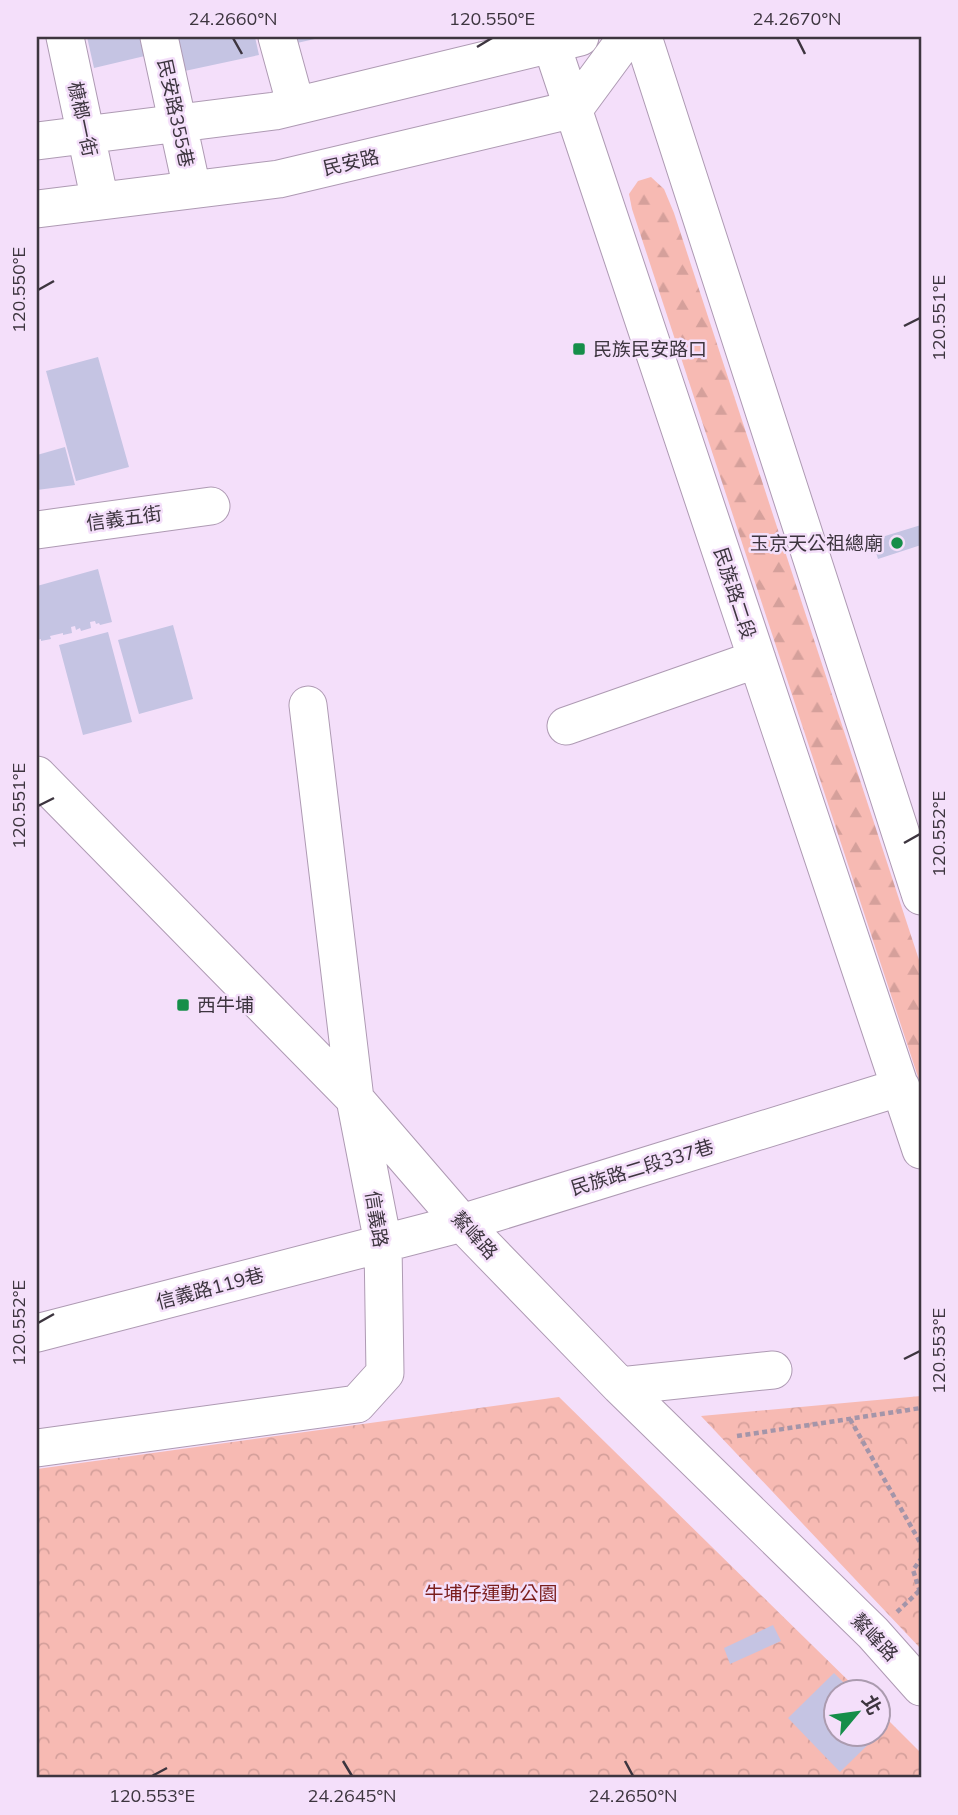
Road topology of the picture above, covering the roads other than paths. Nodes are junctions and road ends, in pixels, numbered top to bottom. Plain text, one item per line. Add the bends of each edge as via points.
1 (65, 37) edge
2 (159, 37) edge
3 (277, 37) edge
4 (627, 37) edge
5 (643, 37) edge
6 (560, 39) edge
7 (296, 106) junction
8 (573, 110) junction
9 (178, 123) junction
10 (87, 134) junction
11 (37, 141) edge
12 (192, 189) junction
13 (100, 201) junction
14 (37, 209) edge
15 (211, 506) dead end
16 (37, 530) edge
17 (757, 659) junction
18 (308, 705) dead end
19 (566, 726) dead end
20 (37, 775) edge
21 (921, 895) edge
22 (901, 1087) junction
23 (355, 1099) junction
24 (921, 1150) edge
25 (462, 1223) junction
26 (383, 1243) junction
27 (37, 1333) edge
28 (773, 1370) dead end
29 (620, 1386) junction
30 (37, 1448) edge
31 (921, 1687) edge

1 - 10 street, 槺榔一街
2 - 9 street, 民安路355巷
3 - 7 street
4 - 8 street
5 - 21 street
6 - 7 street
6 - 8 street, 民族路二段
7 - 9 street
8 - 12 street, 民安路 via 279,179
8 - 17 street, 民族路二段
9 - 10 street
9 - 12 street, 民安路355巷
10 - 11 street
10 - 13 street, 槺榔一街
12 - 13 street, 民安路
13 - 14 street, 民安路
15 - 16 street, 信義五街
17 - 19 street
17 - 22 street, 民族路二段
18 - 23 street, 信義路
20 - 23 street, 鰲峰路
22 - 24 street, 民族路二段
22 - 25 street, 民族路二段337巷
23 - 25 street, 鰲峰路
23 - 26 street, 信義路
25 - 26 street, 民族路二段337巷
25 - 29 street, 鰲峰路
26 - 27 street, 信義路119巷
26 - 30 street, 信義路 via 385,1373 357,1404
28 - 29 street
29 - 31 street, 鰲峰路 via 873,1633

